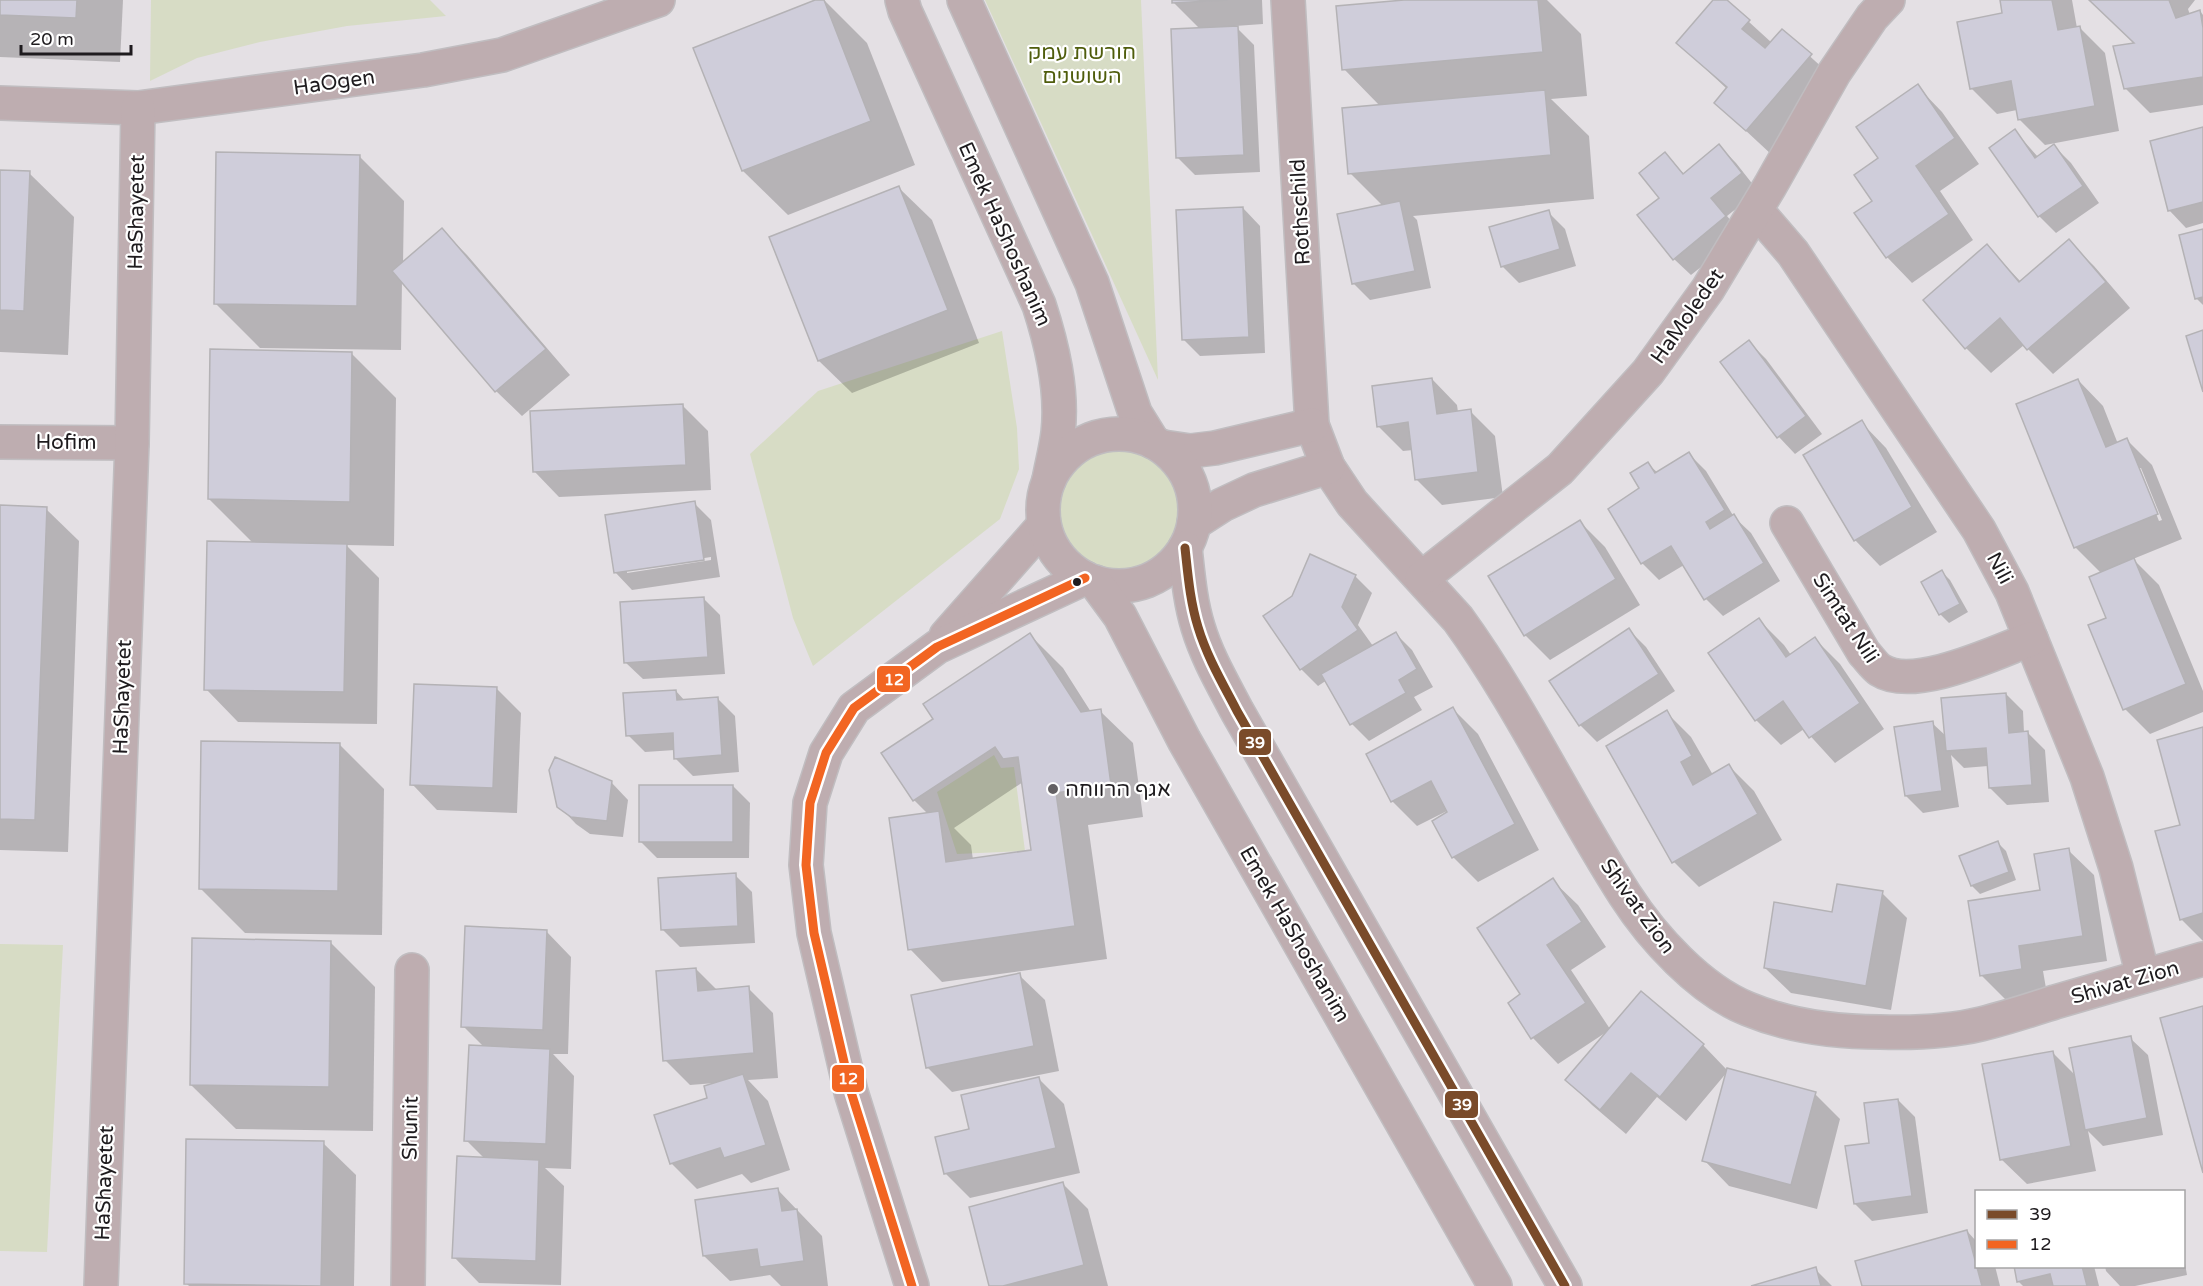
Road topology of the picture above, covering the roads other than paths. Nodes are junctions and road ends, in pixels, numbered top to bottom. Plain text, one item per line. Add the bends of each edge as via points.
1 (658, 0) edge
2 (964, 0) edge
3 (1288, 0) edge
4 (1888, 0) edge
5 (899, 4) edge
6 (0, 103) edge
7 (138, 108) junction
8 (1756, 210) junction
9 (1312, 425) junction
10 (0, 441) edge
11 (132, 442) junction
12 (1158, 445) junction
13 (1328, 467) junction
14 (1049, 480) junction
15 (1787, 522) dead end
16 (1044, 525) junction
17 (1189, 536) junction
18 (1422, 578) junction
19 (1090, 580) junction
20 (2031, 639) junction
21 (937, 647) junction
22 (2203, 959) edge
23 (412, 970) dead end
24 (2143, 976) junction
25 (101, 1286) edge
26 (408, 1286) edge
27 (912, 1286) edge
28 (1495, 1286) edge
29 (1565, 1286) edge

1 - 7 street, HaOgen via 502,55 423,70
2 - 12 street via 1092,283 1135,413
3 - 9 street, Rothschild
4 - 8 street, HaMoledet via 1872,16 1834,73
5 - 14 street, Emek HaShoshanim via 1039,304 1051,342 1059,406
6 - 7 street, HaOgen
7 - 11 street, HaShayetet
8 - 18 street, HaMoledet via 1708,289 1648,372 1560,469
8 - 20 street, Nili via 1793,253 1980,530
9 - 12 street via 1215,448 1190,451
9 - 13 street, Shivat Zion
10 - 11 street, Hofim
11 - 25 street, HaShayetet
12 - 14 street via 1129,434 1093,438 1071,450
12 - 17 street via 1178,462 1189,481 1194,502
13 - 17 street via 1254,490 1222,505
13 - 18 street, Shivat Zion via 1352,503
14 - 16 street via 1043,506
15 - 20 street, Simtat Nili via 1864,653 1880,670 1900,676 1933,675
16 - 19 street via 1064,563
16 - 21 street
17 - 19 street via 1178,558 1161,574 1140,584 1117,586
17 - 29 street via 1189,589 1209,656
18 - 24 street, Shivat Zion via 1458,619 1496,673 1626,897 1663,946 1704,983 1746,1008 1798,1024 1852,1032 1913,1033 1979,1025
19 - 21 street
19 - 28 street, Emek HaShoshanim via 1120,616 1184,740
20 - 24 street, Nili via 2088,777
21 - 27 street via 854,708 826,753 810,802 806,865 814,933 851,1092
22 - 24 street, Shivat Zion
23 - 26 street, Shunit

